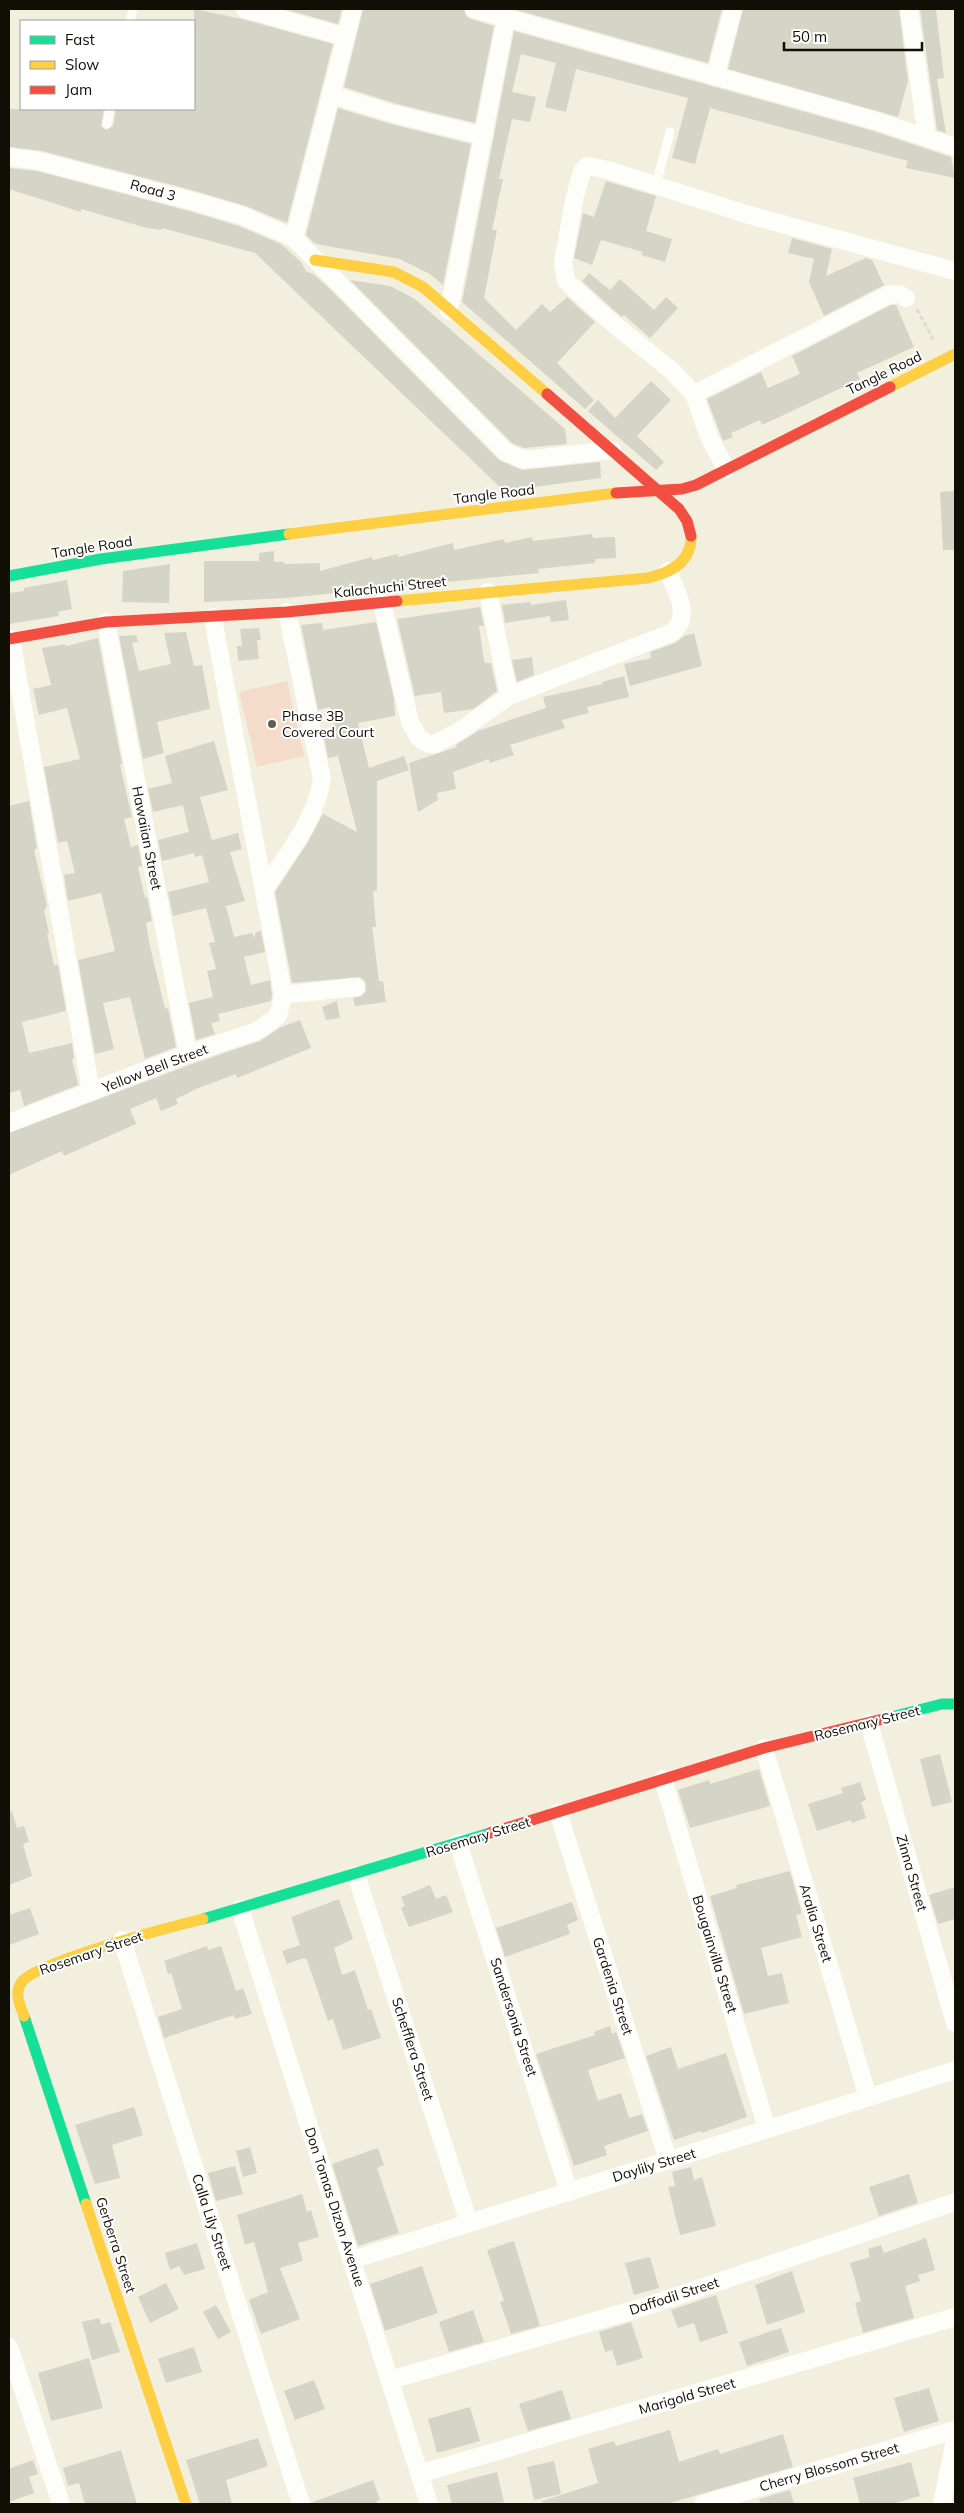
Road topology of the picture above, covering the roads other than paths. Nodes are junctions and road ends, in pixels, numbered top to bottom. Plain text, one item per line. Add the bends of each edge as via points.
1 (245, 9) edge
2 (353, 9) edge
3 (474, 9) edge
4 (733, 9) edge
5 (909, 9) edge
6 (506, 18) junction
7 (346, 37) junction
8 (715, 77) junction
9 (332, 96) junction
10 (110, 110) edge
11 (107, 124) dead end
12 (670, 132) dead end
13 (484, 136) junction
14 (927, 138) junction
15 (955, 147) edge
16 (9, 157) edge
17 (656, 185) junction
18 (294, 238) junction
19 (315, 260) junction
20 (955, 271) edge
21 (906, 298) road end
22 (449, 311) junction
23 (952, 356) edge
24 (694, 394) junction
25 (612, 450) junction
26 (726, 469) junction
27 (656, 491) junction
28 (668, 571) junction
29 (9, 576) edge
30 (488, 592) junction
31 (382, 603) junction
32 (287, 612) junction
33 (213, 617) junction
34 (106, 622) junction
35 (10, 639) edge
36 (509, 696) junction
37 (264, 889) junction
38 (356, 987) dead end
39 (283, 995) junction
40 (188, 1054) junction
41 (91, 1092) junction
42 (9, 1123) edge
43 (955, 1704) edge
44 (869, 1723) junction
45 (764, 1748) junction
46 (663, 1779) junction
47 (558, 1812) junction
48 (458, 1843) junction
49 (356, 1875) junction
50 (240, 1909) junction
51 (122, 1940) junction
52 (17, 1996) joint
53 (955, 2023) edge
54 (955, 2070) edge
55 (868, 2097) junction
56 (767, 2129) junction
57 (668, 2160) junction
58 (568, 2192) junction
59 (955, 2202) edge
60 (469, 2223) junction
61 (352, 2260) junction
62 (955, 2317) edge
63 (9, 2347) edge
64 (390, 2380) junction
65 (955, 2430) edge
66 (955, 2440) edge
67 (419, 2474) junction
68 (61, 2504) edge
69 (186, 2504) edge
70 (301, 2504) edge
71 (429, 2504) edge
72 (703, 2504) edge
73 (942, 2504) edge

1 - 7 street
2 - 7 street
3 - 6 street
4 - 8 street
5 - 14 street
6 - 8 street
6 - 13 street
7 - 9 street
8 - 14 street
9 - 13 street
9 - 18 street
10 - 11 lane
12 - 17 lane
13 - 22 street
14 - 15 street
16 - 18 street, Road 3 via 192,201 243,216
17 - 20 street
17 - 24 street via 594,166 585,168 575,196 565,254 566,281 584,300 672,371
18 - 19 street
19 - 22 street, Kalachuchi Street via 394,272 423,287
19 - 25 street via 506,452 522,459 532,459
21 - 24 street via 899,294 888,295
22 - 25 street, Kalachuchi Street
23 - 26 street, Tangle Road
24 - 26 street via 710,439
25 - 27 street, Kalachuchi Street
26 - 27 street, Tangle Road via 696,485
27 - 28 street, Kalachuchi Street via 679,509 693,531 693,544 686,556
27 - 29 street, Tangle Road via 275,536 101,559
28 - 30 street, Kalachuchi Street via 646,579
28 - 36 street via 681,604 682,617 676,629
30 - 31 street, Kalachuchi Street
30 - 36 street
31 - 32 street, Kalachuchi Street
31 - 36 street via 410,722 416,735 424,742 436,744
32 - 33 street, Kalachuchi Street
32 - 37 street via 322,779 320,796 312,813
33 - 34 street, Kalachuchi Street
33 - 37 street via 239,770
34 - 35 street, Kalachuchi Street
34 - 40 street, Hawaiian Street
35 - 41 street
37 - 39 street
38 - 39 street
39 - 40 street, Yellow Bell Street via 278,1016 257,1031
40 - 41 street, Yellow Bell Street
41 - 42 street, Yellow Bell Street
43 - 44 street, Rosemary Street via 942,1704
44 - 45 street, Rosemary Street
44 - 53 street, Zinna Street
45 - 46 street, Rosemary Street
45 - 55 street, Aralia Street
46 - 47 street, Rosemary Street
46 - 56 street, Bougainvilla Street
47 - 48 street, Rosemary Street
47 - 57 street, Gardenia Street
48 - 49 street, Rosemary Street
48 - 58 street, Sandersonia Street
49 - 50 street, Rosemary Street
49 - 60 street, Schefflera Street
50 - 51 street, Rosemary Street
50 - 61 street, Don Tomas Dizon Avenue
51 - 52 street, Rosemary Street via 37,1970 21,1982
51 - 70 street, Calla Lily Street
52 - 69 street, Gerberra Street
54 - 55 street, Daylily Street
55 - 56 street, Daylily Street
56 - 57 street, Daylily Street
57 - 58 street, Daylily Street
58 - 60 street, Daylily Street
59 - 64 street, Daffodil Street via 644,2307
60 - 61 street, Daylily Street
61 - 64 street, Don Tomas Dizon Avenue
62 - 67 street, Marigold Street
63 - 68 street
64 - 67 street, Don Tomas Dizon Avenue
65 - 72 street, Cherry Blossom Street
66 - 73 street
67 - 71 street, Don Tomas Dizon Avenue

